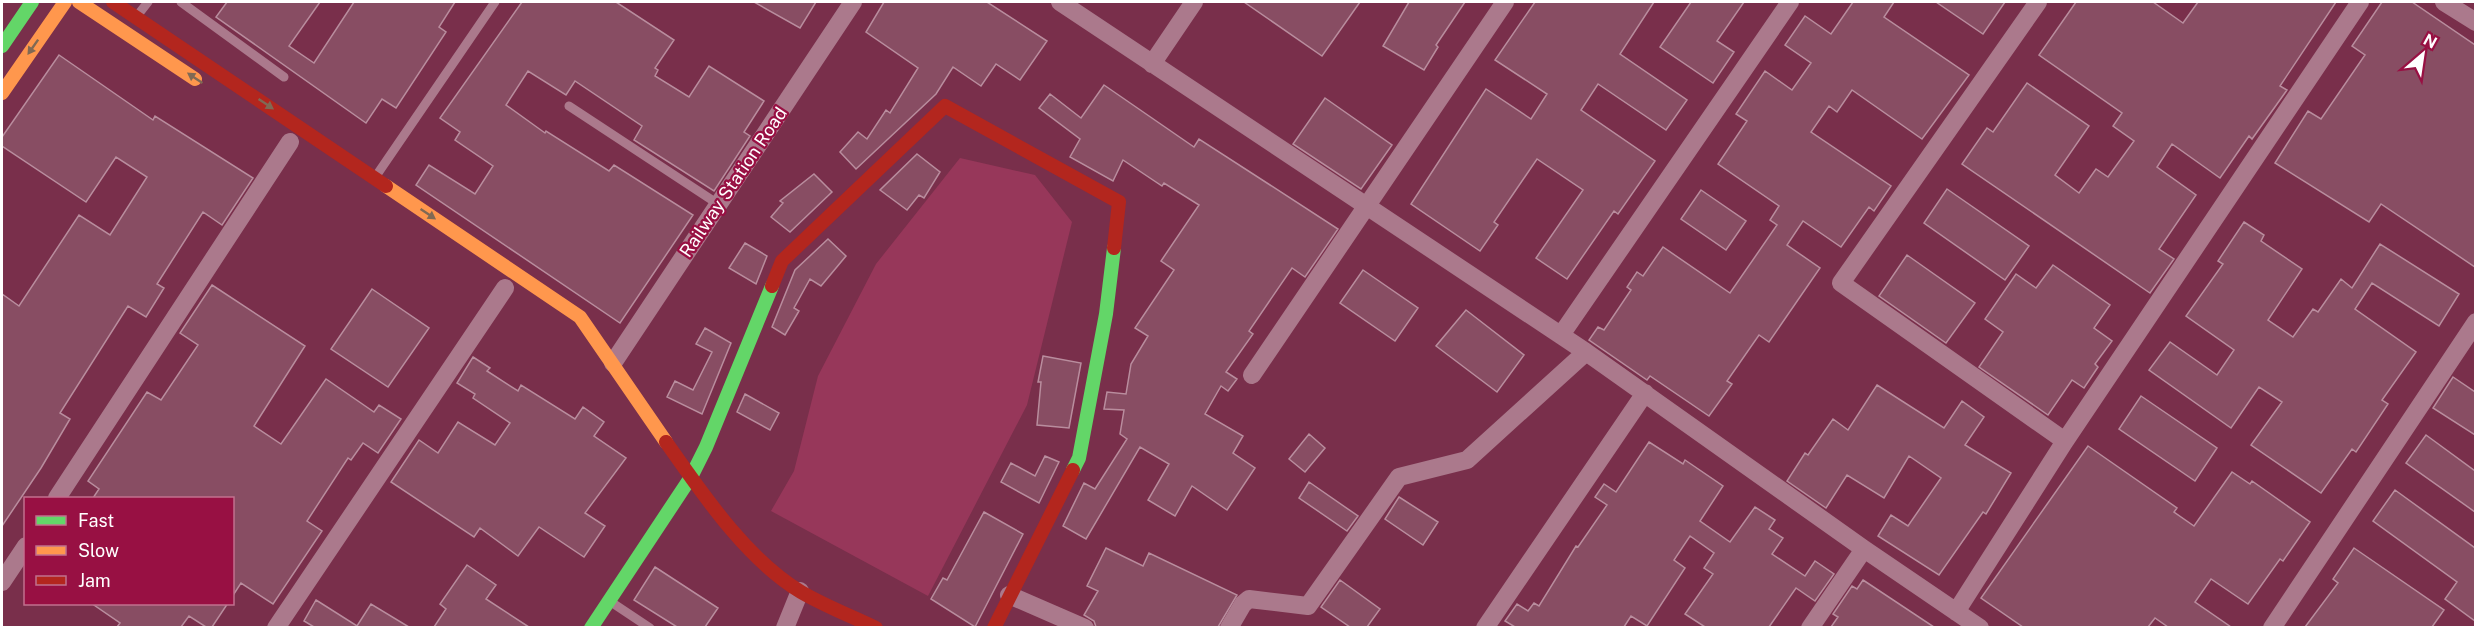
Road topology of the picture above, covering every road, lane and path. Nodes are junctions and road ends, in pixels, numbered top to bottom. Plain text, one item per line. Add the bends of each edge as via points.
1 (32, 2) edge
2 (65, 2) edge
3 (79, 2) edge
4 (113, 2) edge
5 (148, 2) edge
6 (180, 2) edge
7 (495, 2) edge
8 (853, 2) edge
9 (1060, 2) edge
10 (1194, 2) edge
11 (1505, 2) edge
12 (1790, 2) edge
13 (2038, 2) edge
14 (2360, 2) edge
15 (2444, 2) edge
16 (136, 17) junction
17 (2475, 22) edge
18 (125, 32) junction
19 (2, 45) edge
20 (1152, 64) junction
21 (284, 78) dead end
22 (203, 84) dead end
23 (2, 93) edge
24 (569, 106) dead end
25 (290, 142) dead end
26 (375, 178) junction
27 (718, 204) junction
28 (1365, 207) junction
29 (506, 288) dead end
30 (2475, 322) edge
31 (573, 334) dead end
32 (1561, 335) junction
33 (594, 338) junction
34 (1586, 352) junction
35 (613, 363) junction
36 (1252, 375) dead end
37 (1645, 393) junction
38 (2065, 441) junction
39 (691, 477) junction
40 (58, 497) edge
41 (24, 549) edge
42 (1864, 549) junction
43 (2, 582) edge
44 (800, 591) junction
45 (1009, 595) junction
46 (609, 601) junction
47 (1956, 612) junction
48 (276, 627) edge
49 (591, 627) edge
50 (650, 627) edge
51 (785, 627) edge
52 (876, 627) edge
53 (994, 627) edge
54 (1085, 627) edge
55 (1229, 627) edge
56 (1485, 627) edge
57 (1810, 627) edge
58 (1980, 627) edge
59 (2272, 627) edge

1 - 19 main road
2 -> 23 main road
3 - 18 main road
4 - 16 main road
5 - 16 lane
6 - 21 lane
7 - 26 lane
8 - 27 street, Railway Station Road
9 - 20 street
10 - 20 street
11 - 28 street
12 - 32 street
13 - 38 street via 1841,283
14 - 38 street
15 - 17 street
16 - 18 lane
16 -> 26 main road
22 -> 18 main road
20 - 28 street
24 - 27 lane
25 - 40 street
26 -> 33 main road via 580,317
27 - 35 street, Railway Station Road
28 - 32 street
28 - 36 street
29 - 48 street
30 - 59 street
31 - 33 main road
32 - 34 street
33 - 35 main road
34 - 37 street
34 - 55 street via 1467,460 1399,477 1308,606 1249,599
35 - 39 main road
37 - 42 street
37 - 56 street
38 - 47 street
39 - 44 main road via 756,555
39 - 45 main road via 782,261 945,106 1119,202 1106,314 1078,458
39 - 46 main road
41 - 43 street
42 - 47 street
42 - 57 street
44 - 51 street
44 - 52 main road
45 - 53 main road
45 - 54 street
46 - 49 main road
46 - 50 lane
47 - 58 street

